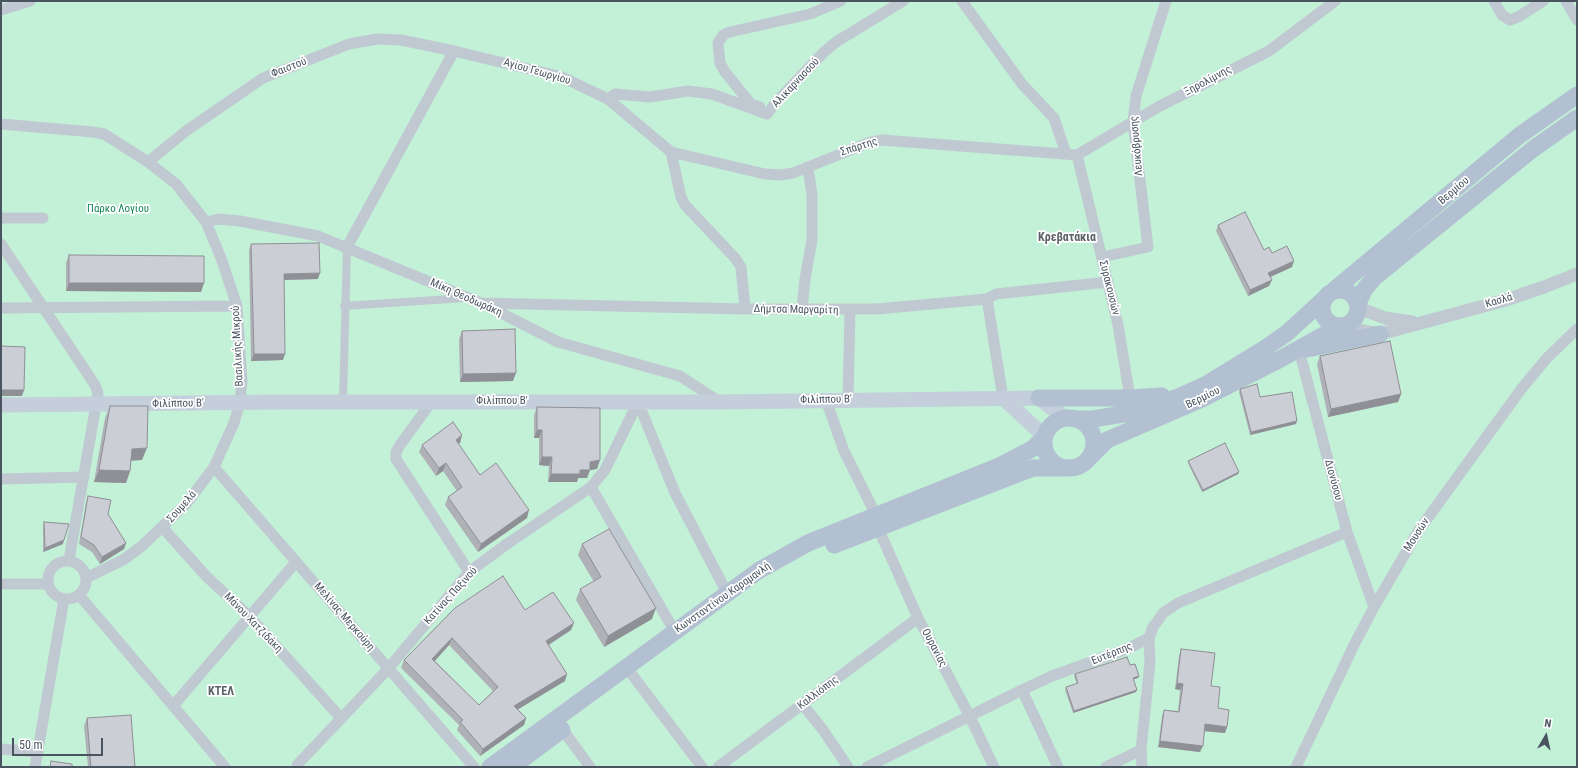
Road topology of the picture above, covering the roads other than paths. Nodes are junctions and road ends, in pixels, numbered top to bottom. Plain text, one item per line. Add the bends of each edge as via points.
1 (30, 1) edge
2 (841, 1) edge
3 (903, 1) edge
4 (962, 1) edge
5 (1166, 1) edge
6 (1335, 1) edge
7 (1494, 1) edge
8 (1543, 1) edge
9 (1566, 1) edge
10 (1, 10) edge
11 (1577, 20) edge
12 (454, 51) junction
13 (1577, 95) edge
14 (608, 99) junction
15 (769, 111) junction
16 (1577, 118) edge
17 (1133, 122) junction
18 (1, 124) edge
19 (671, 152) junction
20 (1066, 154) junction
21 (1077, 155) junction
22 (148, 162) junction
23 (808, 168) junction
24 (1, 218) edge
25 (44, 218) dead end
26 (206, 222) junction
27 (1, 244) edge
28 (347, 247) junction
29 (1102, 257) junction
30 (1577, 274) edge
31 (1108, 282) junction
32 (1329, 295) junction
33 (468, 298) junction
34 (987, 299) junction
35 (481, 303) junction
36 (237, 306) junction
37 (344, 306) junction
38 (1358, 306) junction
39 (1, 308) edge
40 (43, 308) junction
41 (745, 309) junction
42 (802, 309) junction
43 (850, 310) junction
44 (1420, 322) junction
45 (1344, 325) junction
46 (1577, 329) edge
47 (1380, 334) junction
48 (1299, 350) junction
49 (1205, 384) junction
50 (1003, 398) junction
51 (1038, 398) junction
52 (1130, 398) junction
53 (826, 400) junction
54 (848, 400) junction
55 (432, 401) junction
56 (240, 402) junction
57 (343, 402) junction
58 (638, 402) junction
59 (720, 402) junction
60 (97, 405) junction
61 (1, 406) edge
62 (1070, 418) junction
63 (1044, 437) junction
64 (1089, 458) junction
65 (214, 467) junction
66 (1066, 468) junction
67 (84, 477) junction
68 (1, 479) edge
69 (591, 487) junction
70 (877, 522) junction
71 (164, 528) junction
72 (1347, 532) junction
73 (69, 560) junction
74 (296, 562) junction
75 (469, 572) junction
76 (86, 578) junction
77 (1, 584) edge
78 (47, 584) junction
79 (727, 593) junction
80 (79, 595) junction
81 (64, 599) junction
82 (1374, 607) junction
83 (249, 616) junction
84 (918, 618) junction
85 (675, 632) junction
86 (1149, 638) junction
87 (388, 669) junction
88 (630, 672) junction
89 (1022, 690) junction
90 (803, 705) junction
91 (173, 706) junction
92 (969, 715) junction
93 (341, 718) junction
94 (563, 730) junction
95 (1, 749) edge
96 (1141, 750) junction
97 (38, 752) junction
98 (297, 765) dead end
99 (35, 767) edge
100 (225, 767) edge
101 (474, 767) edge
102 (490, 767) edge
103 (512, 767) edge
104 (590, 767) edge
105 (702, 767) edge
106 (718, 767) edge
107 (848, 767) edge
108 (867, 767) edge
109 (994, 767) edge
110 (1058, 767) edge
111 (1106, 767) edge
112 (1142, 767) edge
113 (1296, 767) edge

1 - 10 street
2 - 15 street via 810,14 723,35 718,43 720,63 725,72 751,104
3 - 15 street, Αλικαρνασσού via 836,42
4 - 20 street via 1022,84 1054,118
5 - 17 street, Λευκόβρυσης via 1136,96
6 - 17 street, Ξηρολίμνης via 1269,51
7 - 8 street via 1502,15 1510,20
9 - 11 street
12 - 14 street, Αγίου Γεωργίου via 562,77
12 - 22 street, Φαιστού via 391,39 365,40 349,44 263,78 186,131
12 - 28 street
13 - 32 main road, Βερμίου via 1520,135
14 - 15 street, Αλικαρνασσού via 615,94 650,97 688,91 712,94 764,114
14 - 19 street, Αγίου Γεωργίου
16 - 38 main road, Βερμίου via 1533,149 1374,278 1364,290
17 - 21 street, Ξηρολίμνης
17 - 29 street, Λευκόβρυσης via 1148,246
18 - 22 street, Βασιλικής Μικρού via 104,134
19 - 23 street, Σπάρτης via 765,174 781,175
19 - 41 street via 681,197 741,267
20 - 21 street, Σπάρτης
20 - 23 street, Σπάρτης via 882,140 857,146
21 - 29 street, Συρακουσών
22 - 26 street, Βασιλικής Μικρού via 176,184
23 - 42 street via 812,194 812,240
24 - 25 street
26 - 28 street, Μίκη Θεοδωράκη via 219,219 240,221 318,236
26 - 36 street, Βασιλικής Μικρού
27 - 40 street
28 - 33 street, Μίκη Θεοδωράκη
28 - 37 street
29 - 31 street, Συρακουσών
30 - 44 street, Κασλά via 1506,300
31 - 34 street, Δήμτσα Μαργαρίτη via 996,294
31 - 52 street, Συρακουσών
32 - 38 main road via 1339,289 1349,292 1356,299
32 - 45 main road via 1322,309 1324,318 1331,324
32 - 49 main road, Βερμίου via 1281,337
33 - 35 street, Μίκη Θεοδωράκη
33 - 37 street
34 - 43 street, Δήμτσα Μαργαρίτη via 877,310
34 - 50 street
35 - 41 street, Δήμτσα Μαργαρίτη
35 - 59 street, Μίκη Θεοδωράκη via 558,342 680,376
36 - 40 street
36 - 56 street, Βασιλικής Μικρού via 242,381
37 - 57 street
38 - 44 street, Κασλά via 1385,318
38 - 45 main road via 1357,316
39 - 40 street
40 - 60 street via 95,385 98,393
41 - 42 street, Δήμτσα Μαργαρίτη
42 - 43 street, Δήμτσα Μαργαρίτη
43 - 54 street
44 - 47 street, Κασλά
45 - 47 street, Κασλά
45 - 48 main road, Βερμίου
46 - 82 street, Μουσών via 1535,371 1504,410 1420,530
47 - 48 main road
48 - 64 main road, Βερμίου via 1173,413 1107,440
48 - 72 street, Διονύσου
49 - 52 main road via 1165,396
49 - 62 main road, Βερμίου via 1129,414
50 - 51 main road, Φιλίππου Β'
50 - 54 main road, Φιλίππου Β'
50 - 63 main road
51 - 52 main road
51 - 62 main road
53 - 54 main road, Φιλίππου Β'
53 - 59 main road, Φιλίππου Β'
53 - 70 street, Ουρανίας via 844,451
55 - 57 main road, Φιλίππου Β'
55 - 58 main road, Φιλίππου Β'
55 - 75 street via 400,445 396,459
56 - 57 main road, Φιλίππου Β'
56 - 60 main road, Φιλίππου Β'
56 - 65 street, Σουμελά via 234,423
58 - 59 main road, Φιλίππου Β'
58 - 69 street, Κατίνας Παξινού via 605,470
58 - 79 street via 675,493
60 - 61 main road, Φιλίππου Β'
60 - 67 street
62 - 63 main road via 1051,425
62 - 64 main road via 1086,425 1093,436 1093,450
63 - 66 main road via 1044,450 1049,460
63 - 70 main road, Κωνσταντίνου Καραμανλή via 1032,449 997,467
64 - 66 main road via 1078,466
65 - 71 street, Σουμελά
65 - 74 street, Μελίνας Μερκούρη
66 - 70 main road, Κωνσταντίνου Καραμανλή via 1025,471
67 - 68 street
67 - 73 street
69 - 75 street, Κατίνας Παξινού
69 - 85 street
70 - 79 main road, Κωνσταντίνου Καραμανλή via 797,549 758,571
70 - 84 street, Ουρανίας
70 - 88 main road, Κωνσταντίνου Καραμανλή via 780,570
71 - 76 street, Σουμελά via 123,560
71 - 83 street, Μάνου Χατζιδάκη via 206,576
72 - 82 street, Διονύσου
72 - 86 street via 1178,603 1163,613
73 - 76 street via 81,566
73 - 78 street via 55,564 47,577
74 - 83 street
74 - 87 street, Μελίνας Μερκούρη
75 - 87 street, Κατίνας Παξινού
76 - 80 street via 86,584
77 - 78 street
78 - 81 street via 56,596
79 - 85 main road, Κωνσταντίνου Καραμανλή
80 - 81 street via 72,599
80 - 91 street
81 - 97 street
82 - 113 street, Μουσών
83 - 91 street
83 - 93 street, Μάνου Χατζιδάκη
84 - 90 street, Καλλιόπης
84 - 92 street, Ουρανίας
85 - 88 main road, Κωνσταντίνου Καραμανλή
86 - 89 street, Ευτέρπης
86 - 96 street via 1150,662
87 - 93 street, Κατίνας Παξινού
87 - 101 street, Μελίνας Μερκούρη
88 - 94 main road, Κωνσταντίνου Καραμανλή
88 - 102 main road, Κωνσταντίνου Καραμανλή
88 - 105 street
89 - 92 street, Ευτέρπης
89 - 110 street
90 - 106 street, Καλλιόπης
90 - 107 street
91 - 100 street
92 - 108 street, Ευτέρπης
92 - 109 street, Ουρανίας
93 - 98 street, Κατίνας Παξινού
94 - 103 main road, Κωνσταντίνου Καραμανλή
94 - 104 street
95 - 97 street
96 - 111 street
96 - 112 street
97 - 99 street

